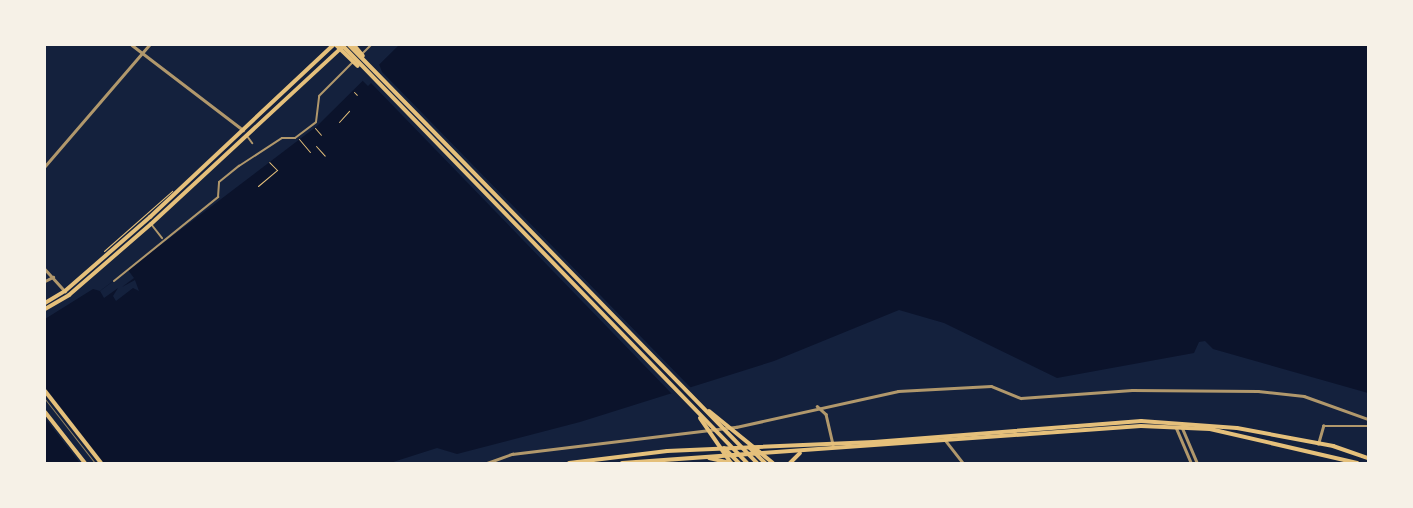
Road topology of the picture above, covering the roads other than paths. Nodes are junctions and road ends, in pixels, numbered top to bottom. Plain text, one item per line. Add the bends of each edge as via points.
1 (132, 45) edge
2 (148, 45) edge
3 (334, 45) edge
4 (343, 45) edge
5 (349, 45) edge
6 (354, 45) edge
7 (371, 45) edge
8 (338, 50) junction
9 (142, 51) junction
10 (375, 72) junction
11 (371, 76) junction
12 (244, 131) junction
13 (247, 136) junction
14 (252, 143) dead end
15 (45, 166) edge
16 (151, 224) junction
17 (162, 238) junction
18 (45, 269) edge
19 (53, 277) junction
20 (45, 281) edge
21 (114, 281) dead end
22 (66, 291) junction
23 (45, 303) edge
24 (45, 309) edge
25 (45, 391) edge
26 (698, 402) junction
27 (817, 406) junction
28 (693, 408) junction
29 (45, 412) edge
30 (1368, 419) edge
31 (1368, 426) edge
32 (1176, 427) junction
33 (1182, 427) junction
34 (946, 442) junction
35 (833, 444) junction
36 (1318, 444) junction
37 (749, 447) junction
38 (724, 448) junction
39 (802, 453) junction
40 (756, 454) junction
41 (730, 455) junction
42 (697, 456) junction
43 (1368, 458) edge
44 (85, 463) edge
45 (101, 463) edge
46 (487, 463) edge
47 (569, 463) edge
48 (622, 463) edge
49 (731, 463) edge
50 (739, 463) edge
51 (747, 463) edge
52 (757, 463) edge
53 (765, 463) edge
54 (773, 463) edge
55 (790, 463) edge
56 (963, 463) edge
57 (1191, 463) edge
58 (1197, 463) edge
59 (1357, 463) edge

1 - 9 street
2 - 9 street
3 - 8 main road
3 - 11 main road
3 - 12 main road
4 - 8 main road
4 - 11 main road
5 - 10 main road
6 - 10 main road
7 - 17 street via 318,96 316,122 295,138 282,138 238,166 219,182 218,197
8 - 13 main road
9 - 12 street
9 - 15 street
10 - 26 main road
11 - 28 main road
12 - 22 main road
13 - 14 street
13 - 16 main road
16 - 17 street
16 - 24 main road via 69,295
17 - 21 street
18 - 19 street
19 - 20 street
19 - 22 street
22 - 23 main road
25 - 45 main road
26 - 52 main road
26 - 54 main road
27 - 30 street via 898,391 991,386 1021,398 1132,390 1258,391 1304,396
27 - 35 street via 826,414
27 - 46 street via 736,427 512,454
28 - 49 main road
28 - 51 main road
29 - 44 main road
31 - 36 street via 1323,426
32 - 33 main road
32 - 34 main road via 1141,426
32 - 57 street
33 - 58 street
33 - 59 main road via 1236,434
34 - 39 main road
34 - 56 street
35 - 36 main road via 1140,421 1211,424
35 - 37 main road
36 - 43 main road
37 - 38 main road
37 - 40 main road
38 - 41 main road
38 - 47 main road
39 - 40 main road
39 - 55 main road
40 - 41 main road
40 - 53 main road
41 - 42 main road
41 - 50 main road
42 - 48 main road
42 - 49 main road

